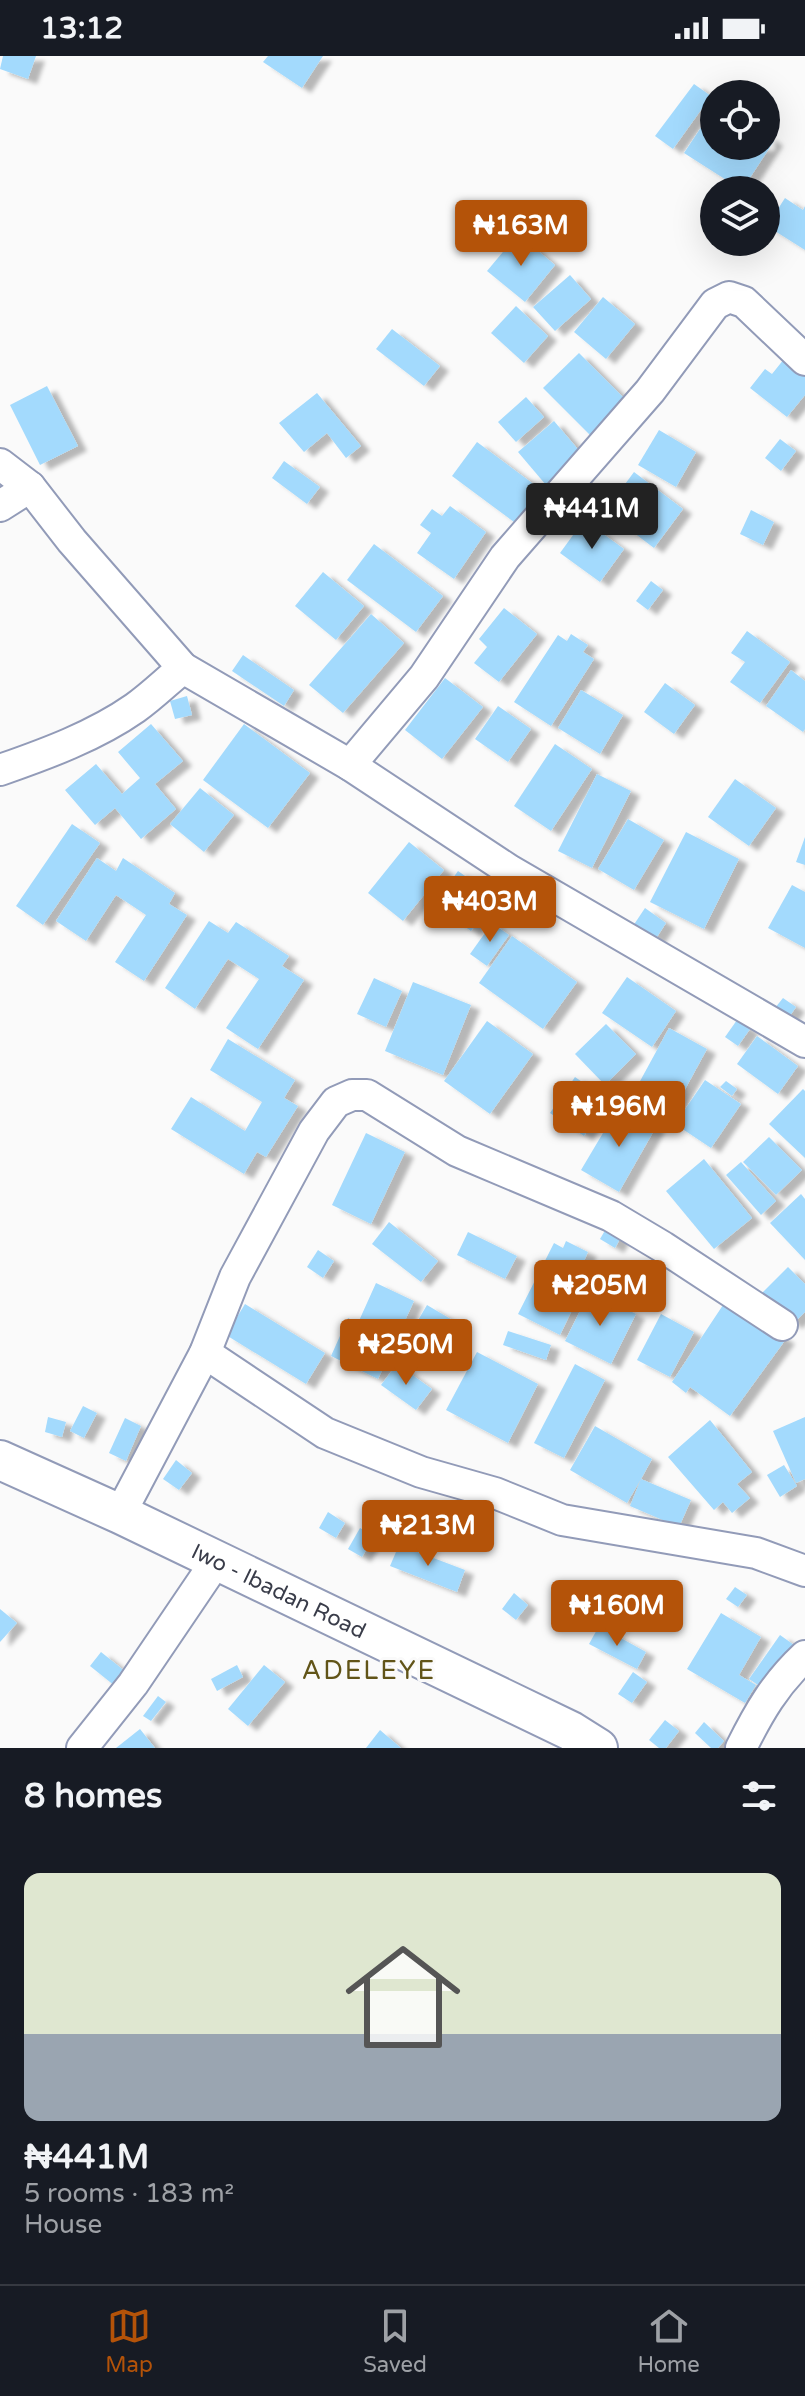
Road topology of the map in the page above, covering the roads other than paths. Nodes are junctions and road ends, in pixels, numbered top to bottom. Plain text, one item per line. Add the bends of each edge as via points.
1 (805, 360) edge
2 (0, 464) edge
3 (30, 487) junction
4 (0, 506) edge
5 (183, 668) junction
6 (350, 765) junction
7 (0, 770) edge
8 (805, 1042) edge
9 (782, 1325) dead end
10 (205, 1353) junction
11 (0, 1460) edge
12 (120, 1514) junction
13 (217, 1560) junction
14 (805, 1571) edge
15 (805, 1656) edge
16 (573, 1742) edge
17 (82, 1748) edge
18 (741, 1748) edge

1 - 6 street via 744,302 729,297 715,304 650,391 505,557 424,677
2 - 3 street
3 - 4 street
3 - 5 street
5 - 6 street
5 - 7 street via 135,708 97,730
6 - 8 street via 509,870
9 - 10 street via 611,1216 457,1151 367,1095 352,1095 336,1102 314,1131 235,1277
10 - 12 street
10 - 14 street via 325,1433 421,1472 562,1520 756,1553
11 - 12 main road, Iwo - Ibadan Road
12 - 13 main road, Iwo - Ibadan Road
13 - 16 main road, Iwo - Ibadan Road
13 - 17 street via 133,1684
15 - 18 street via 762,1706

